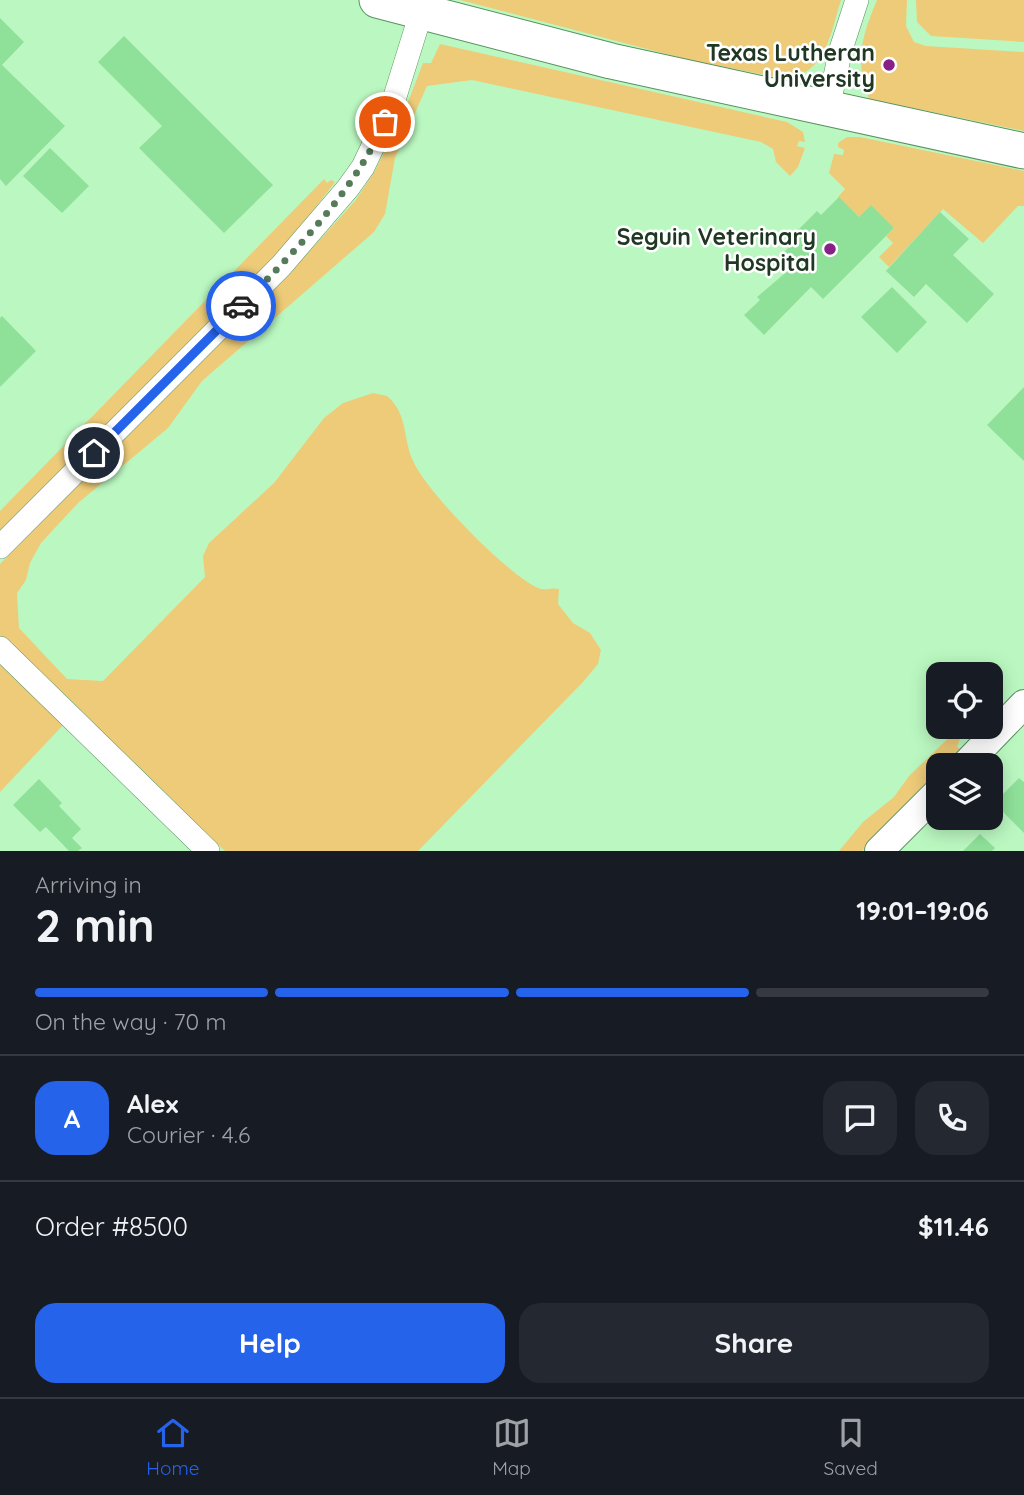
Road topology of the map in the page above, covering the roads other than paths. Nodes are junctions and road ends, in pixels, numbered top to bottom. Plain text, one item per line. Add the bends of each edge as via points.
1 (377, 0) edge
2 (857, 0) edge
3 (421, 12) junction
4 (828, 108) junction
5 (1024, 151) edge
6 (0, 547) edge
7 (0, 648) edge
8 (1024, 704) edge
9 (977, 753) edge
10 (926, 804) edge
11 (208, 851) edge
12 (879, 851) edge

1 - 3 main road
2 - 4 street
3 - 4 main road via 611,61
3 - 6 street via 392,106 348,188 281,266
4 - 5 main road
7 - 11 street
8 - 9 street
10 - 12 street

